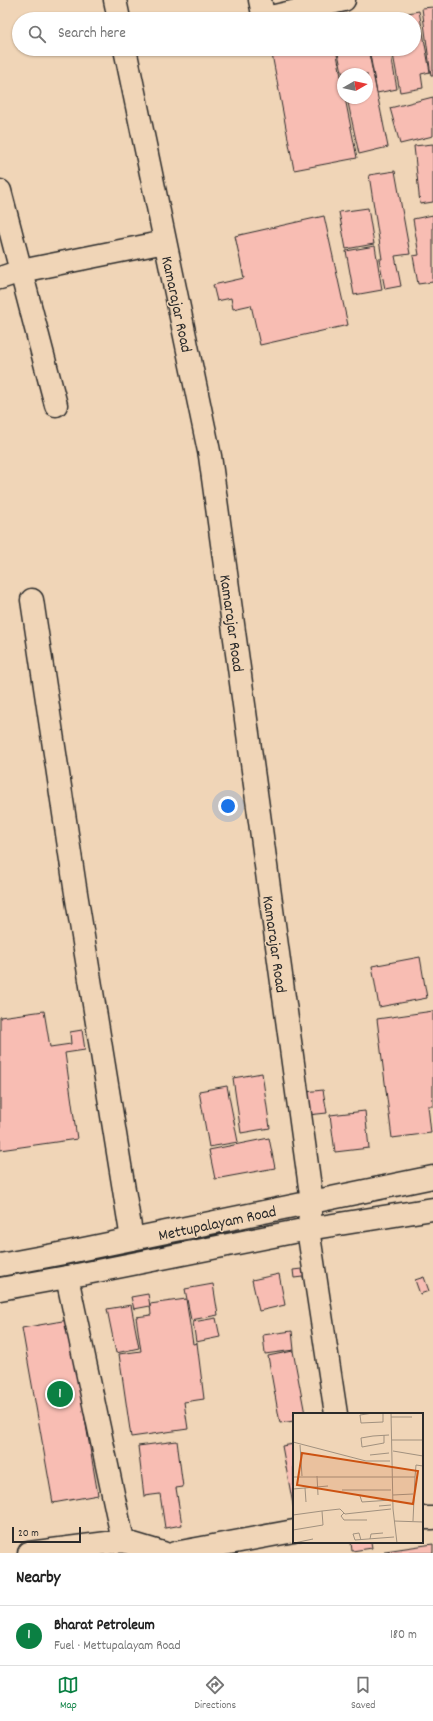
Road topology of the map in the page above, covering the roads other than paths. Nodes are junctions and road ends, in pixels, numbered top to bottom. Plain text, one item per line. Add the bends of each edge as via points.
1 (115, 0) edge
2 (260, 0) edge
3 (344, 0) edge
4 (118, 12) edge
5 (262, 12) edge
6 (293, 12) edge
7 (129, 56) edge
8 (0, 191) edge
9 (165, 242) junction
10 (21, 271) junction
11 (0, 278) edge
12 (56, 405) dead end
13 (32, 600) dead end
14 (433, 1177) edge
15 (312, 1202) junction
16 (433, 1209) edge
17 (308, 1229) junction
18 (132, 1239) junction
19 (0, 1265) edge
20 (67, 1277) junction
21 (0, 1289) edge
22 (336, 1413) edge
23 (293, 1531) edge
24 (123, 1541) junction
25 (29, 1553) edge
26 (163, 1553) edge
27 (175, 1553) edge

1 - 4 main road
2 - 5 main road
3 - 6 main road
7 - 9 main road, Kamarajar Road
8 - 10 main road
9 - 10 main road
9 - 15 main road, Kamarajar Road via 210,456
10 - 11 main road
10 - 12 main road
13 - 18 main road
14 - 15 main road, Mettupalayam Road
15 - 17 main road, Kamarajar Road
15 - 18 main road, Mettupalayam Road
16 - 17 main road, Mettupalayam Road
17 - 20 main road, Mettupalayam Road
17 - 22 main road, Kamarajar Road
18 - 19 main road, Mettupalayam Road
20 - 21 main road, Mettupalayam Road
20 - 24 main road
23 - 27 main road
24 - 25 main road
24 - 26 main road

